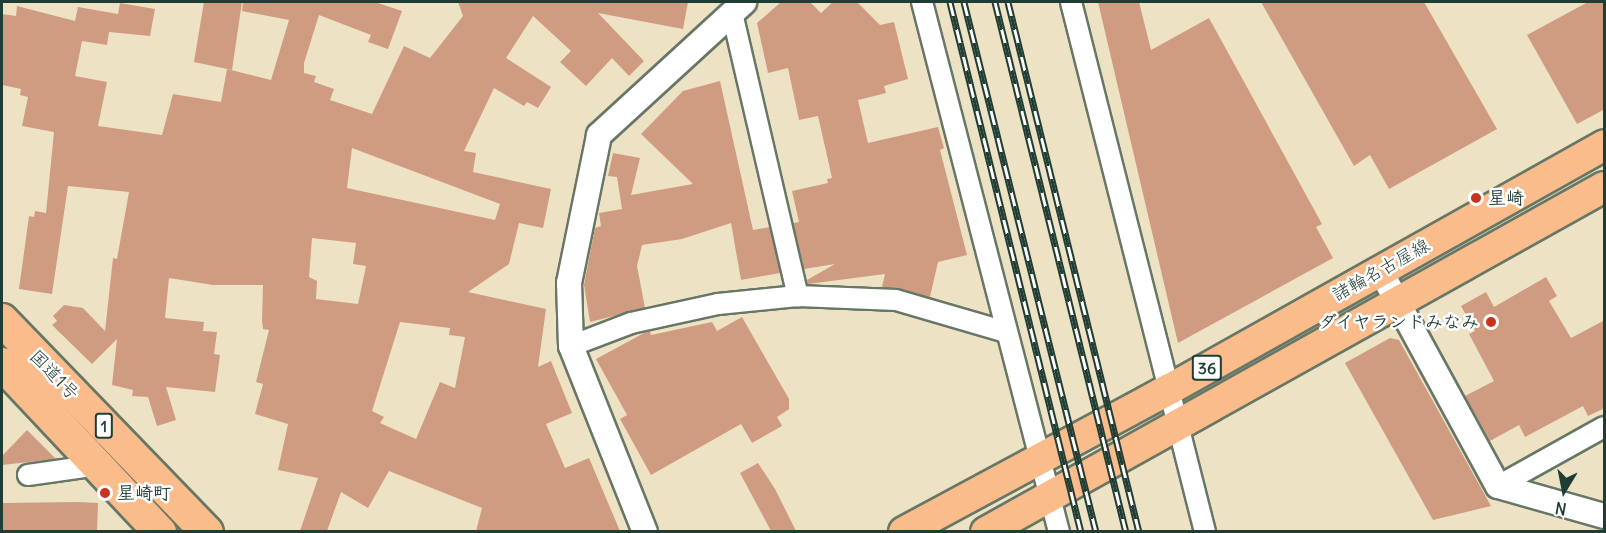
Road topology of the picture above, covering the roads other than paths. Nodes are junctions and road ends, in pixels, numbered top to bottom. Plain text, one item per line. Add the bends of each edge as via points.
1 (922, 2) edge
2 (1071, 2) edge
3 (738, 7) edge
4 (1605, 145) edge
5 (1605, 186) edge
6 (1380, 270) junction
7 (798, 296) junction
8 (1397, 302) junction
9 (2, 320) edge
10 (1006, 332) junction
11 (571, 346) junction
12 (2, 364) edge
13 (1170, 389) junction
14 (1179, 424) junction
15 (1605, 427) edge
16 (1039, 458) junction
17 (98, 465) junction
18 (28, 475) dead end
19 (1498, 486) junction
20 (1049, 496) junction
21 (1605, 516) edge
22 (160, 531) edge
23 (207, 531) edge
24 (645, 531) edge
25 (904, 531) edge
26 (986, 531) edge
27 (1059, 531) edge
28 (1205, 531) edge

1 - 10 street
2 - 13 street
3 - 7 street
3 - 11 street via 599,135 569,283
4 - 6 main road, 諸輪名古屋線 / 36
5 - 8 main road, 諸輪名古屋線 / 36
6 - 8 street
6 - 13 main road, 諸輪名古屋線 / 36
7 - 10 street via 896,300
7 - 11 street via 718,304 632,323
8 - 14 main road, 諸輪名古屋線 / 36
8 - 19 street
9 - 23 highway, 国道1号 / 1
10 - 16 street
11 - 24 street
12 - 17 highway, 国道1号 / 1
13 - 14 street
13 - 16 main road, 諸輪名古屋線 / 36
14 - 20 main road, 諸輪名古屋線 / 36
14 - 28 street
15 - 19 street
16 - 20 street
16 - 25 main road, 諸輪名古屋線 / 36
17 - 18 street
17 - 22 highway, 国道1号 / 1
19 - 21 street
20 - 26 main road, 諸輪名古屋線 / 36
20 - 27 street

